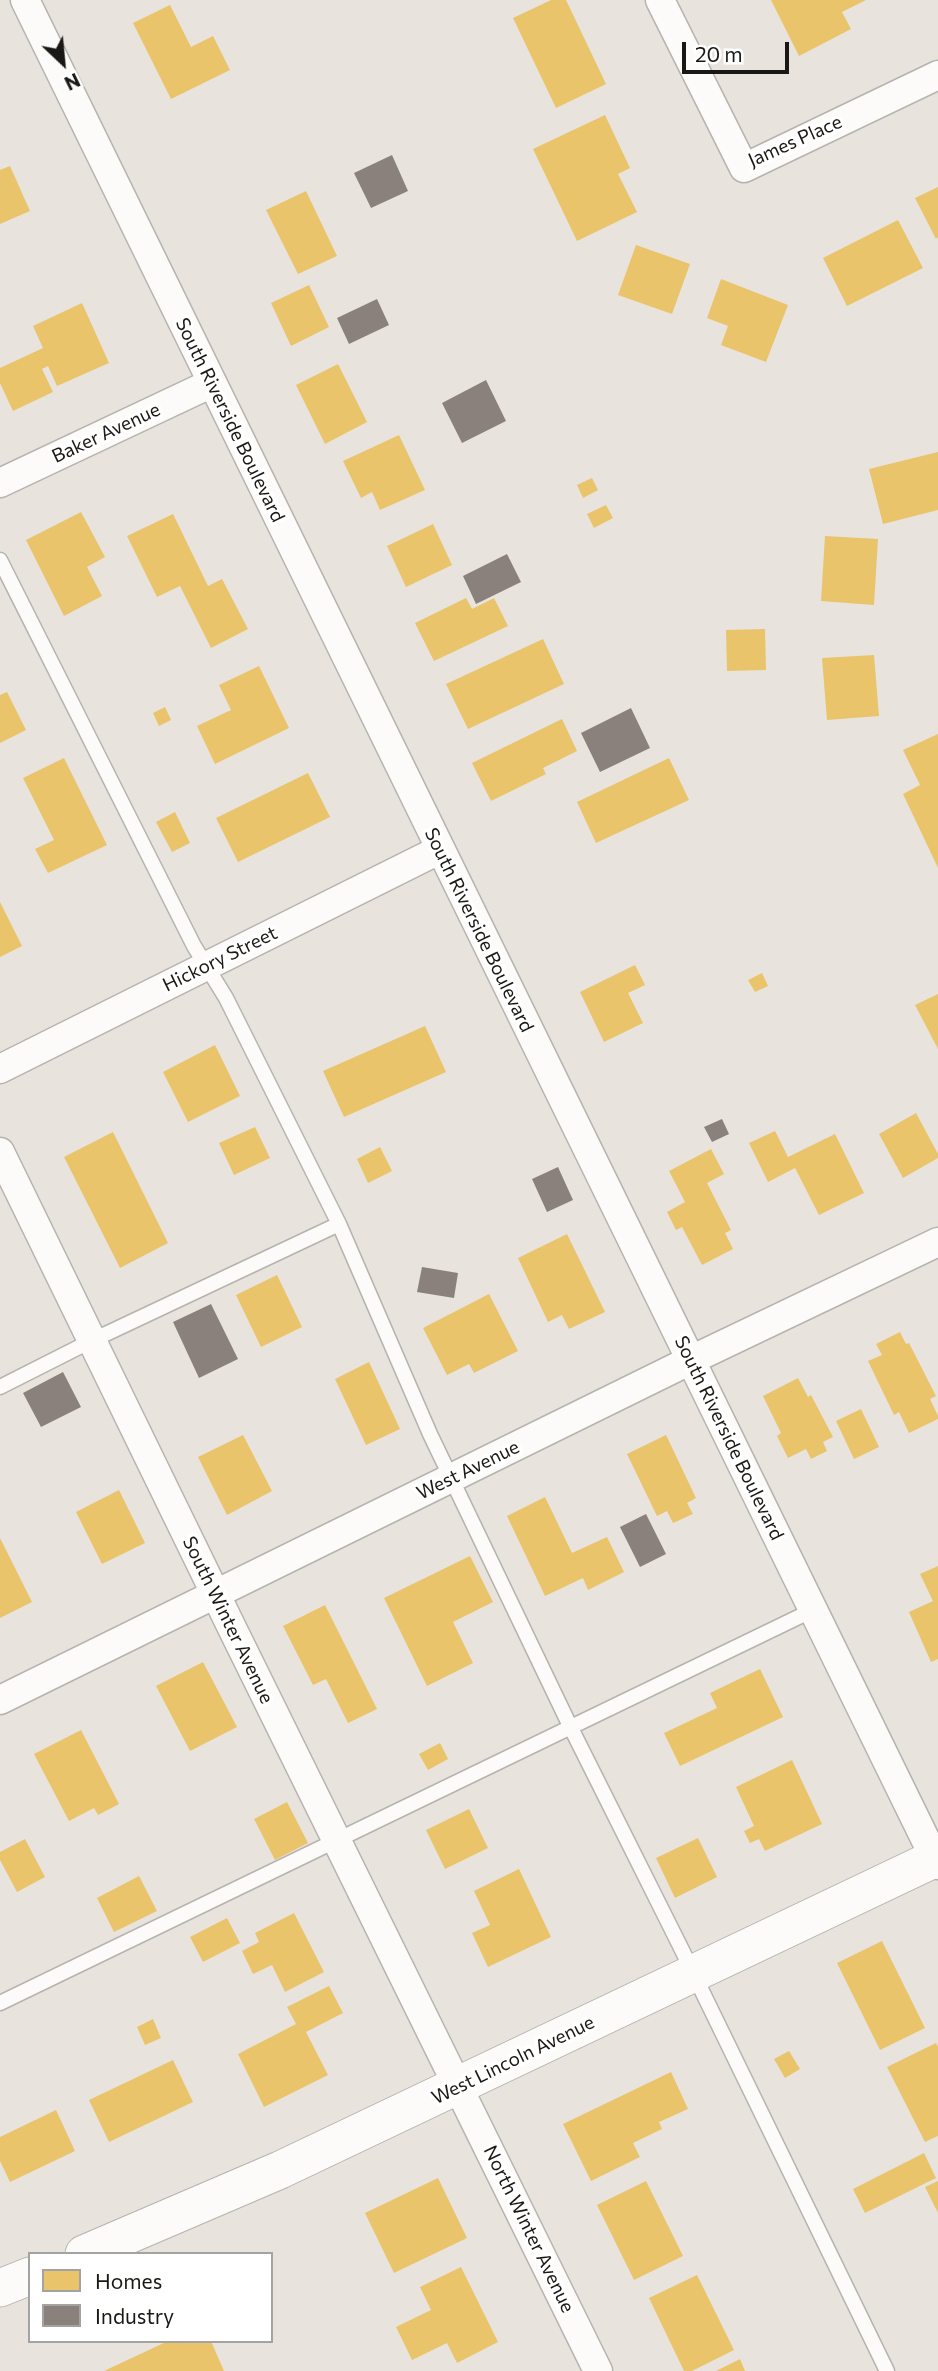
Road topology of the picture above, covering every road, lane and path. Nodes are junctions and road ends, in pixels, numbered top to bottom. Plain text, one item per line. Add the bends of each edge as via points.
1 (25, 0) edge
2 (660, 0) edge
3 (938, 75) edge
4 (212, 383) junction
5 (0, 483) edge
6 (0, 560) edge
7 (439, 850) junction
8 (207, 966) junction
9 (0, 1069) edge
10 (0, 1152) edge
11 (338, 1224) junction
12 (938, 1242) edge
13 (93, 1340) junction
14 (691, 1360) junction
15 (0, 1387) edge
16 (452, 1478) junction
17 (215, 1594) junction
18 (813, 1610) junction
19 (0, 1700) edge
20 (570, 1726) junction
21 (337, 1839) junction
22 (937, 1860) edge
23 (693, 1973) junction
24 (0, 2003) edge
25 (459, 2086) junction
26 (88, 2252) edge
27 (28, 2277) edge
28 (0, 2288) edge
29 (598, 2371) edge
30 (887, 2371) edge

1 - 4 street, South Riverside Boulevard
2 - 3 street, James Place via 744,168
4 - 5 street, Baker Avenue
4 - 7 street, South Riverside Boulevard
6 - 8 lane
7 - 8 street, Hickory Street
7 - 14 street, South Riverside Boulevard
8 - 9 street, Hickory Street
8 - 11 lane
10 - 13 street, South Winter Avenue
11 - 13 lane
11 - 16 lane
12 - 14 street, West Avenue
13 - 15 lane
13 - 17 street, South Winter Avenue
14 - 16 street, West Avenue
14 - 18 street, South Riverside Boulevard
16 - 17 street, West Avenue
16 - 20 lane
17 - 19 street, West Avenue
17 - 21 street, South Winter Avenue
18 - 20 lane
18 - 22 street, South Riverside Boulevard
20 - 21 lane
20 - 23 lane
21 - 24 lane
21 - 25 street, South Winter Avenue
22 - 23 street, West Lincoln Avenue
23 - 25 street, West Lincoln Avenue
23 - 30 lane
25 - 26 street, West Lincoln Avenue via 280,2170
25 - 29 street, North Winter Avenue
27 - 28 street

